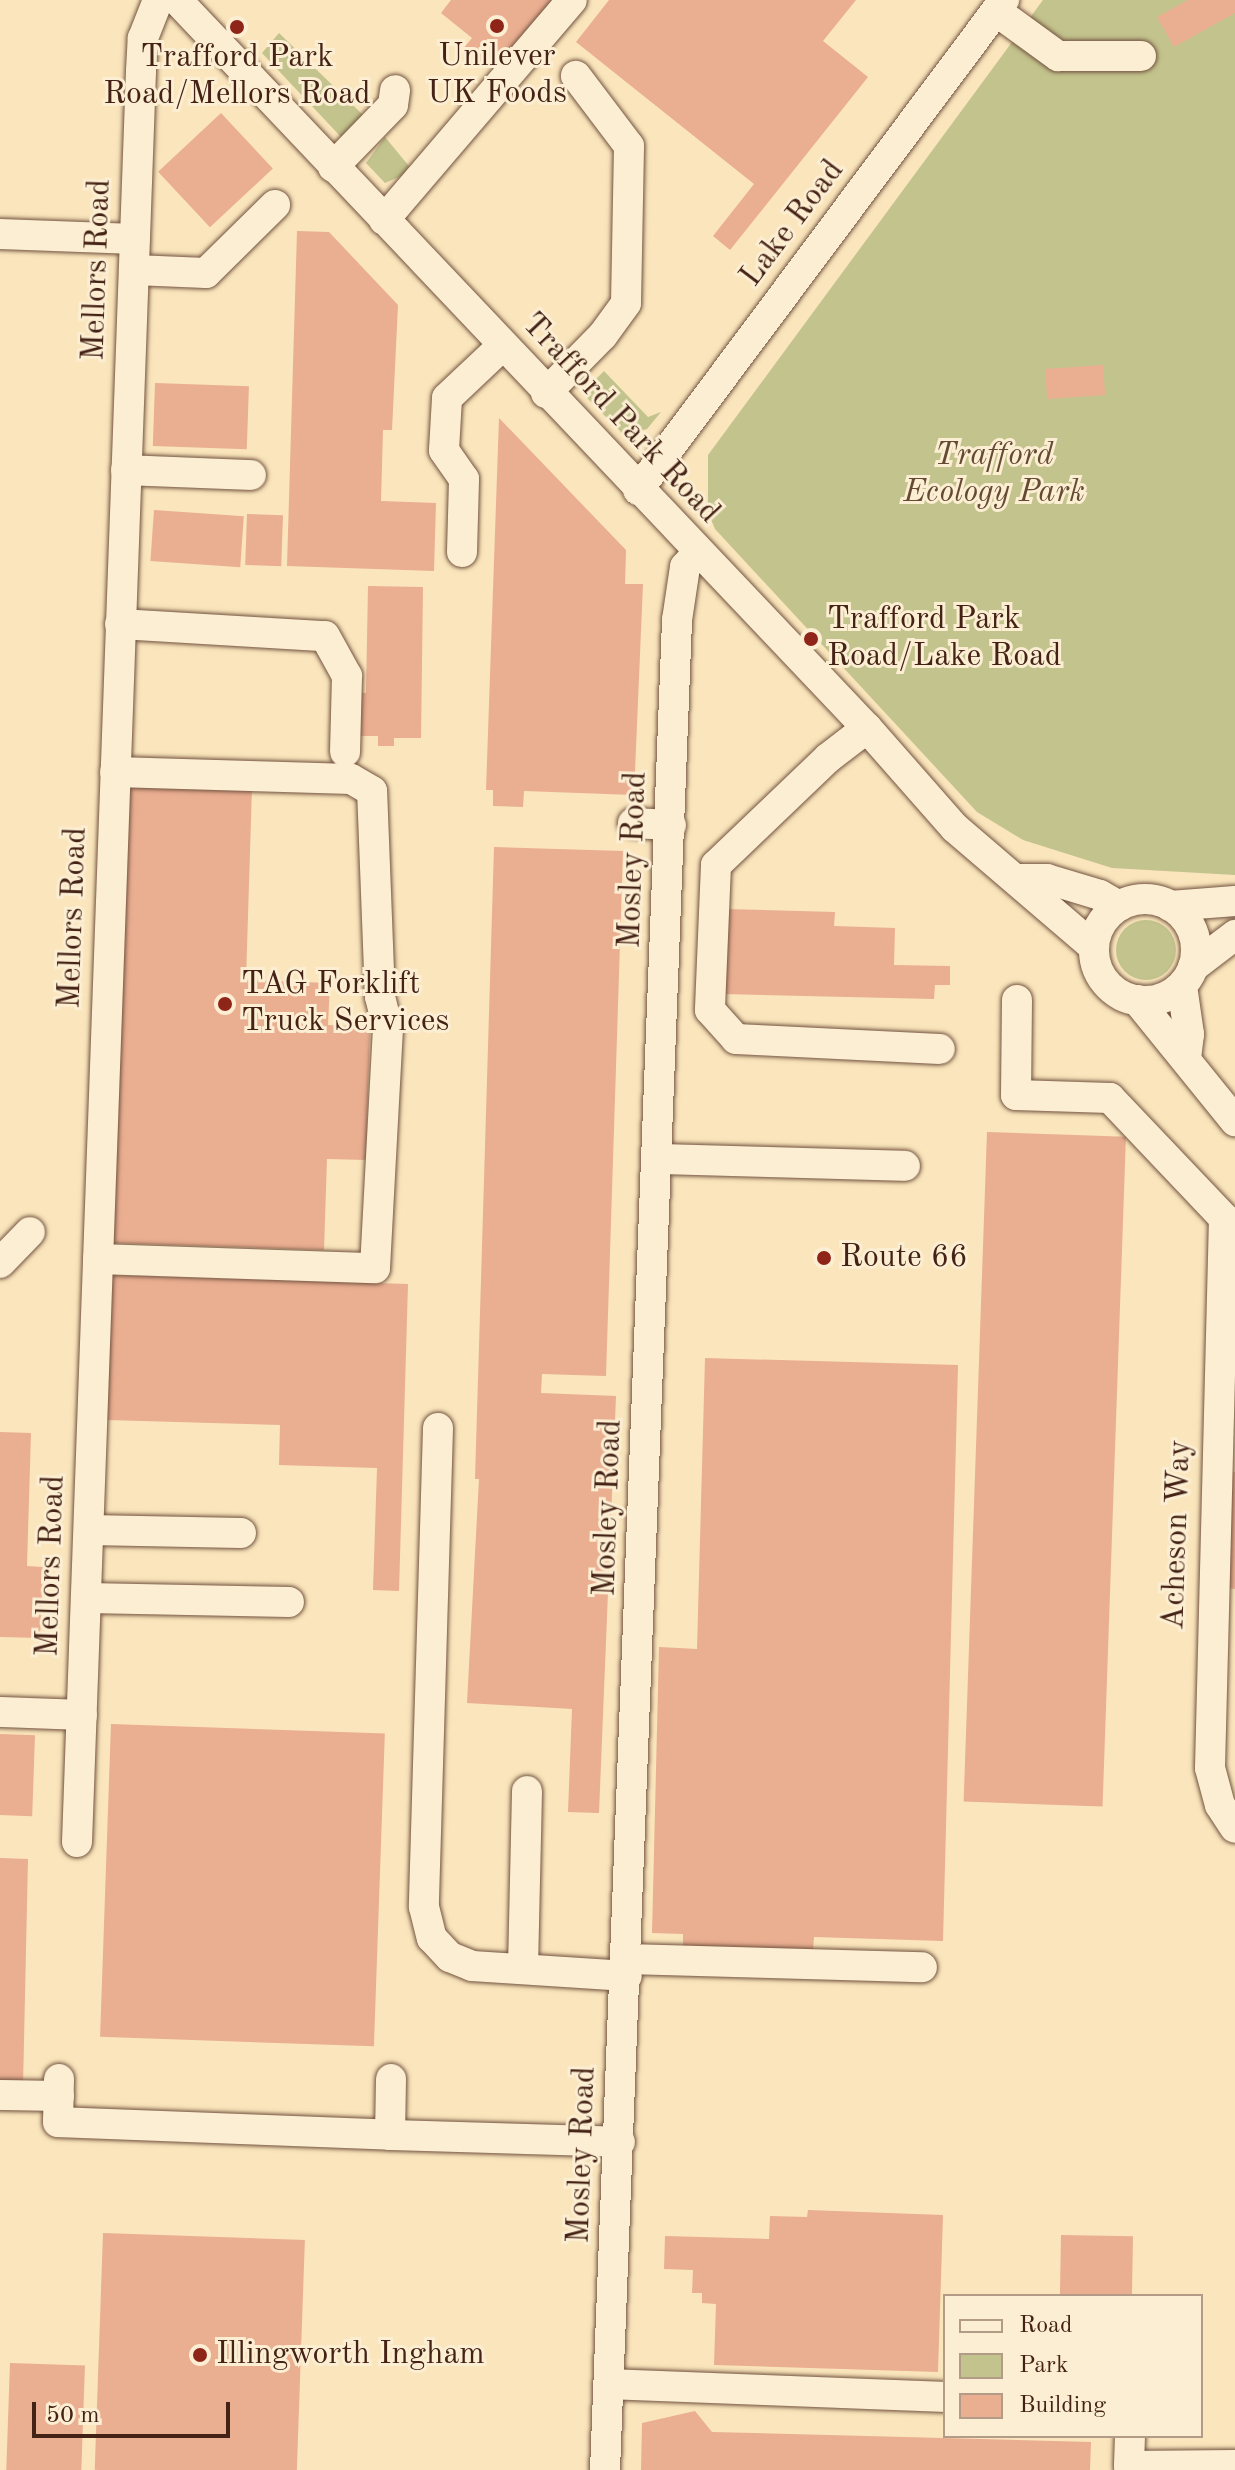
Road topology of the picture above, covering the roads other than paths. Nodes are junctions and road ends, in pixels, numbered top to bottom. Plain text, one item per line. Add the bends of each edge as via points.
1 (158, 0) edge
2 (177, 0) edge
3 (572, 0) edge
4 (1000, 6) edge
5 (1141, 56) dead end
6 (576, 76) dead end
7 (395, 90) dead end
8 (333, 167) junction
9 (275, 205) dead end
10 (384, 220) junction
11 (0, 234) edge
12 (135, 239) junction
13 (134, 270) junction
14 (502, 346) junction
15 (546, 393) junction
16 (126, 470) junction
17 (251, 475) dead end
18 (638, 490) junction
19 (462, 552) dead end
20 (697, 553) junction
21 (120, 624) junction
22 (867, 728) junction
23 (345, 752) dead end
24 (115, 772) junction
25 (633, 823) dead end
26 (671, 825) junction
27 (1019, 879) junction
28 (1235, 901) edge
29 (1119, 906) junction
30 (1170, 906) junction
31 (1235, 935) edge
32 (1094, 947) junction
33 (1188, 976) junction
34 (1017, 1000) dead end
35 (1137, 1000) junction
36 (940, 1049) dead end
37 (1186, 1057) junction
38 (1231, 1103) edge
39 (658, 1159) junction
40 (905, 1166) dead end
41 (30, 1232) dead end
42 (98, 1259) junction
43 (0, 1263) edge
44 (1228, 1372) edge
45 (438, 1428) dead end
46 (89, 1530) junction
47 (241, 1533) dead end
48 (87, 1598) junction
49 (289, 1602) dead end
50 (0, 1712) edge
51 (82, 1715) junction
52 (527, 1791) dead end
53 (1235, 1828) edge
54 (77, 1842) dead end
55 (922, 1967) dead end
56 (523, 1968) junction
57 (627, 1968) junction
58 (391, 2079) dead end
59 (0, 2095) edge
60 (390, 2135) junction
61 (620, 2142) junction
62 (609, 2384) junction
63 (943, 2397) edge
64 (1130, 2438) edge
65 (1235, 2465) edge
66 (605, 2470) edge

1 - 12 street, Mellors Road via 143,38
2 - 8 street, Trafford Park Road
3 - 10 street
4 - 5 street via 1058,56
4 - 18 street, Lake Road
6 - 15 street via 629,146 626,303 603,335
7 - 8 street via 393,105
8 - 10 street, Trafford Park Road
9 - 13 street via 206,273
10 - 14 street, Trafford Park Road
11 - 12 street
12 - 13 street, Mellors Road
13 - 16 street, Mellors Road
14 - 15 street, Trafford Park Road
14 - 19 street via 447,398 444,450 464,479
15 - 18 street, Trafford Park Road
16 - 17 street
16 - 21 street, Mellors Road
18 - 20 street, Trafford Park Road
20 - 22 street, Trafford Park Road
20 - 26 street, Mosley Road via 681,584
21 - 23 street via 325,636 347,676
21 - 24 street, Mellors Road
22 - 27 street, Trafford Park Road via 955,828
22 - 36 street via 716,865 710,1010 736,1039
24 - 42 street, Mellors Road
24 - 42 street via 351,779 372,791 380,997 388,1029 375,1268
25 - 26 street
26 - 39 street, Mosley Road
27 - 29 street via 1047,879
27 - 32 street, Trafford Park Road via 1046,911
28 - 30 street
29 - 30 street via 1144,899
29 - 32 street via 1097,931
30 - 33 street via 1193,932
31 - 33 street
32 - 35 street via 1095,962 1110,988
33 - 35 street via 1167,996
33 - 37 street
34 - 44 street, Acheson Way via 1016,1095 1110,1098 1224,1218
35 - 37 street
37 - 38 street
39 - 40 street
39 - 57 street, Mosley Road
41 - 43 street
42 - 46 street, Mellors Road
44 - 53 street, Acheson Way via 1210,1768 1220,1805
45 - 56 street via 424,1907 432,1938 450,1957 472,1966
46 - 47 street
46 - 48 street, Mellors Road
48 - 49 street
48 - 51 street, Mellors Road
50 - 51 street
51 - 54 street, Mellors Road
52 - 56 street
55 - 57 street
56 - 57 street
57 - 61 street, Mosley Road
58 - 60 street
59 - 60 street via 59,2088 58,2122
60 - 61 street
61 - 62 street, Mosley Road
62 - 63 street
62 - 66 street, Mosley Road
64 - 65 street via 1129,2466

